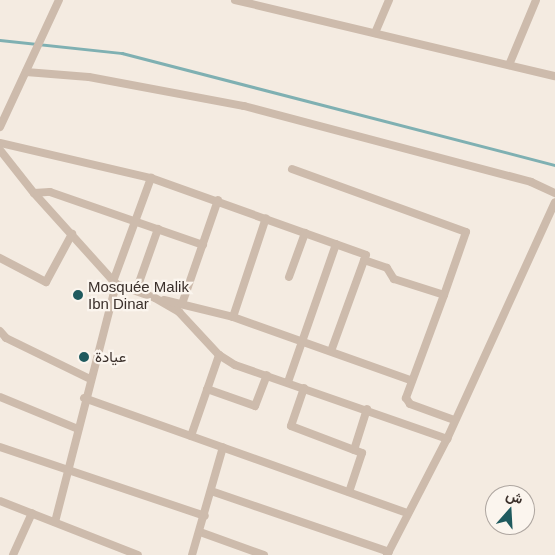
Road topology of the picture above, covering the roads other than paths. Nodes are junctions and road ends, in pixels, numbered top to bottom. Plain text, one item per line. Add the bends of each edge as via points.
1 (59, 0) edge
2 (235, 0) edge
3 (389, 0) edge
4 (536, 0) edge
5 (374, 33) junction
6 (509, 65) junction
7 (26, 72) junction
8 (555, 76) edge
9 (0, 127) edge
10 (0, 144) edge
11 (0, 150) edge
12 (292, 169) dead end
13 (151, 178) junction
14 (34, 193) junction
15 (555, 193) edge
16 (218, 200) junction
17 (555, 202) edge
18 (266, 218) junction
19 (134, 220) junction
20 (158, 229) junction
21 (305, 233) junction
22 (72, 234) junction
23 (336, 244) junction
24 (203, 245) junction
25 (0, 258) edge
26 (364, 260) junction
27 (289, 277) dead end
28 (115, 281) junction
29 (136, 291) junction
30 (444, 295) junction
31 (155, 298) junction
32 (182, 304) junction
33 (233, 317) junction
34 (0, 331) edge
35 (303, 341) junction
36 (331, 351) junction
37 (219, 355) junction
38 (267, 375) junction
39 (90, 379) junction
40 (410, 380) junction
41 (288, 382) junction
42 (304, 388) junction
43 (207, 389) junction
44 (0, 397) edge
45 (84, 398) junction
46 (366, 409) junction
47 (454, 420) junction
48 (78, 429) junction
49 (191, 436) junction
50 (447, 439) junction
51 (0, 447) edge
52 (223, 447) junction
53 (354, 450) junction
54 (70, 471) junction
55 (212, 491) junction
56 (349, 492) junction
57 (0, 501) edge
58 (32, 513) junction
59 (407, 513) junction
60 (204, 516) junction
61 (55, 522) junction
62 (200, 532) junction
63 (388, 554) edge
64 (13, 555) edge
65 (138, 555) edge
66 (192, 555) edge
67 (264, 555) edge

1 - 7 street
2 - 5 street
3 - 5 street
4 - 6 street
5 - 6 street
6 - 8 street
7 - 9 street
7 - 15 street via 90,77 244,106 531,182
10 - 13 street
11 - 14 street
12 - 30 street via 466,232
13 - 16 street
13 - 19 street
14 - 19 street via 50,192
14 - 22 street
16 - 18 street
16 - 24 street
17 - 47 street
18 - 21 street
18 - 33 street
19 - 20 street
19 - 28 street
20 - 24 street
20 - 29 street
21 - 23 street
21 - 27 street
22 - 25 street via 46,282
22 - 28 street
23 - 26 street via 366,255
23 - 35 street
24 - 32 street
26 - 30 street via 387,268 394,279
26 - 36 street
28 - 29 street
28 - 39 street
29 - 31 street
30 - 40 street
31 - 32 street
31 - 37 street via 179,312
32 - 33 street
33 - 35 street
34 - 39 street via 6,338
35 - 36 street
35 - 41 street
36 - 40 street
37 - 38 street via 235,365
37 - 43 street
38 - 41 street
38 - 43 street via 254,406
39 - 45 street
40 - 47 street via 406,398 410,404
41 - 42 street
42 - 46 street
42 - 53 street via 291,426
43 - 49 street
44 - 48 street
45 - 48 street
45 - 49 street
46 - 50 street
46 - 53 street
47 - 50 street
48 - 54 street
49 - 52 street
50 - 59 street
51 - 54 street
52 - 55 street
52 - 56 street
53 - 56 street via 362,453
54 - 60 street
54 - 61 street
55 - 60 street
55 - 63 street
56 - 59 street
57 - 58 street
58 - 61 street
58 - 64 street
59 - 63 street
60 - 62 street
61 - 65 street
62 - 66 street
62 - 67 street

